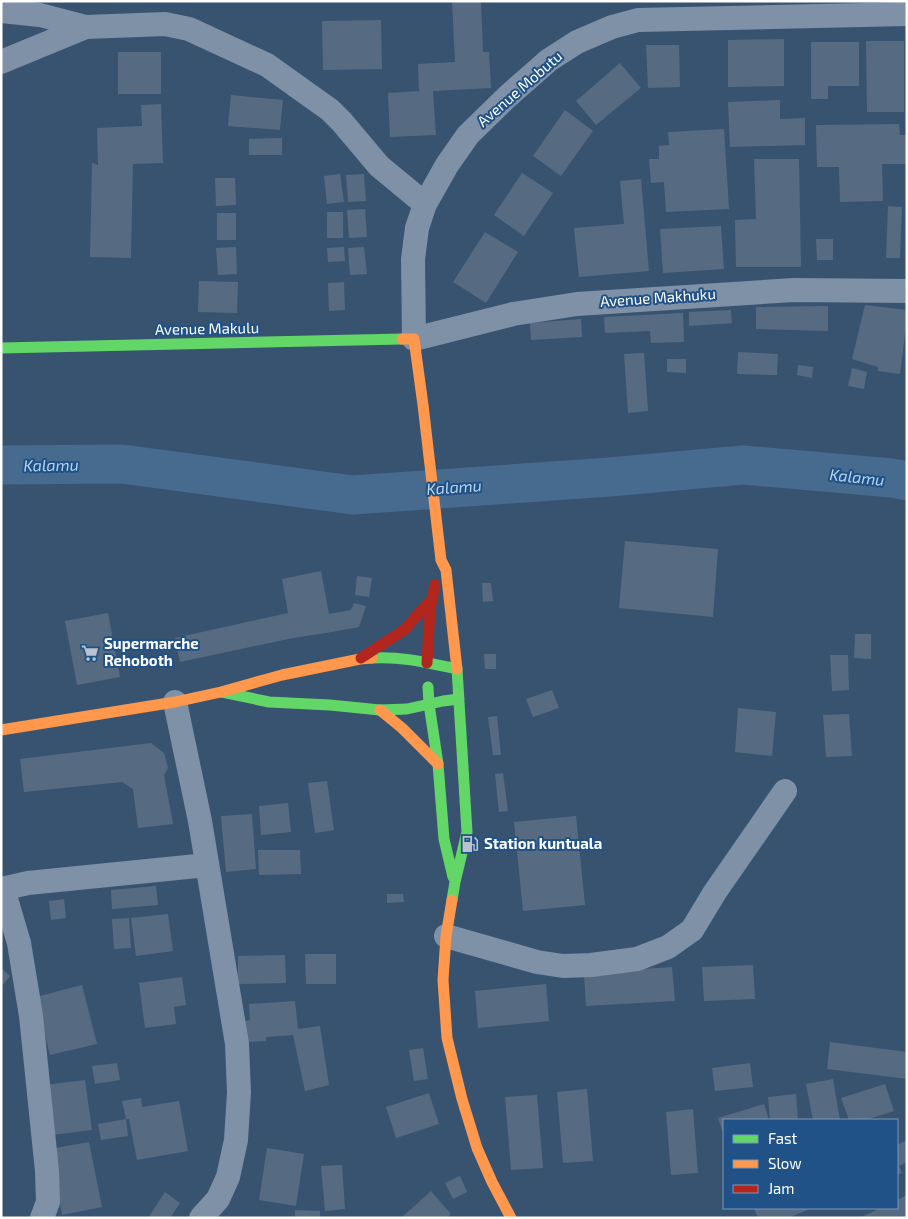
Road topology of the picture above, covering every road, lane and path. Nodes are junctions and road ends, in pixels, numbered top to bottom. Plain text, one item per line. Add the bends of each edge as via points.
1 (1, 11) edge
2 (635, 11) edge
3 (907, 14) edge
4 (86, 27) junction
5 (1, 62) edge
6 (426, 204) junction
7 (907, 291) edge
8 (414, 339) junction
9 (1, 348) edge
10 (441, 560) junction
11 (432, 599) junction
12 (360, 659) junction
13 (457, 669) junction
14 (427, 671) junction
15 (221, 692) junction
16 (459, 699) junction
17 (175, 702) junction
18 (429, 704) junction
19 (380, 710) junction
20 (1, 730) edge
21 (438, 764) junction
22 (785, 791) dead end
23 (207, 865) junction
24 (455, 882) junction
25 (2, 889) edge
26 (446, 936) junction
27 (204, 1217) edge
28 (42, 1218) edge
29 (511, 1218) edge

1 - 4 street via 40,15
2 - 3 street, Avenue Mobutu
2 - 6 street, Avenue Mobutu via 612,28 577,42 549,60 508,96 468,135
4 - 5 street
4 - 6 street via 166,24 188,30 277,71 330,110 379,166
6 - 8 street, Avenue Mobutu via 413,260
7 - 8 street, Avenue Makhuku via 794,290 576,304 513,314
8 - 9 main road, Avenue Makulu
8 - 10 main road
10 - 11 main road
10 - 13 main road via 446,570
11 - 12 main road via 404,630
11 - 14 main road
12 - 14 main road via 406,658
12 - 15 main road via 311,668
13 - 14 main road
13 - 16 main road
14 - 18 main road
15 - 17 main road
15 - 19 main road via 270,702
16 - 18 main road
16 - 24 main road via 467,832
17 - 20 main road
17 - 23 street
18 - 19 main road
18 - 21 main road
19 - 21 main road
21 - 24 main road via 444,839
22 - 26 street via 692,930 668,947 637,959 563,966 537,962
23 - 25 street via 28,883
23 - 27 street via 238,1044 239,1092 236,1140 228,1177 218,1199
24 - 26 main road
25 - 28 street via 18,942 31,1016 47,1179 48,1202
26 - 29 main road via 443,980 447,1038 477,1148

